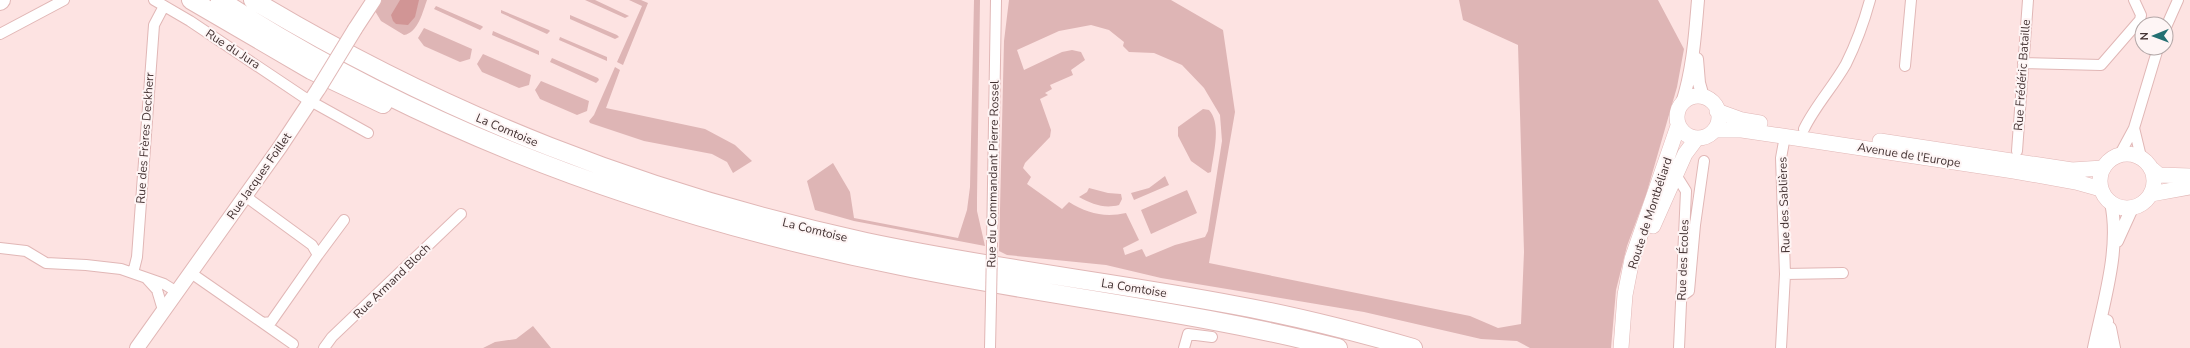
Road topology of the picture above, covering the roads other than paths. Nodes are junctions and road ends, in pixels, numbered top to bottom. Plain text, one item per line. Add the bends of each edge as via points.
1 (64, 0) edge
2 (154, 0) edge
3 (190, 0) edge
4 (220, 0) edge
5 (253, 0) edge
6 (374, 0) edge
7 (996, 0) edge
8 (1698, 0) edge
9 (1870, 0) edge
10 (1911, 0) edge
11 (2028, 0) edge
12 (2134, 0) edge
13 (2178, 0) edge
14 (164, 6) junction
15 (2171, 16) edge
16 (0, 34) edge
17 (1696, 37) junction
18 (2156, 56) edge
19 (2023, 63) junction
20 (1905, 66) dead end
21 (1703, 97) junction
22 (311, 101) junction
23 (1682, 103) junction
24 (1717, 111) junction
25 (1678, 126) junction
26 (2134, 128) junction
27 (1804, 129) junction
28 (1715, 130) junction
29 (368, 133) dead end
30 (1785, 136) junction
31 (1697, 138) junction
32 (493, 144) junction
33 (2016, 151) dead end
34 (2120, 154) junction
35 (1668, 157) junction
36 (2141, 157) junction
37 (1704, 161) dead end
38 (2103, 168) junction
39 (2152, 169) junction
40 (1676, 175) junction
41 (2190, 176) edge
42 (2190, 187) edge
43 (2101, 189) junction
44 (2151, 194) junction
45 (245, 196) junction
46 (2111, 203) junction
47 (2132, 208) junction
48 (461, 214) dead end
49 (344, 220) dead end
50 (0, 248) edge
51 (2112, 254) junction
52 (318, 255) junction
53 (1843, 272) dead end
54 (134, 273) junction
55 (191, 273) junction
56 (1786, 274) junction
57 (147, 279) junction
58 (2106, 291) junction
59 (177, 292) junction
60 (1682, 296) junction
61 (2108, 309) junction
62 (164, 310) junction
63 (263, 323) junction
64 (1212, 337) dead end
65 (293, 344) dead end
66 (136, 348) edge
67 (324, 348) edge
68 (990, 348) edge
69 (1184, 348) edge
70 (1338, 348) edge
71 (1413, 348) edge
72 (1621, 348) edge
73 (1629, 348) edge
74 (1678, 348) edge
75 (1781, 348) edge
76 (2094, 348) edge
77 (2103, 348) edge
78 (2114, 348) edge

1 - 16 street
2 - 14 street, Rue du Jura
3 - 32 highway via 253,38 346,88
4 - 32 highway, La Comtoise via 350,75
5 - 71 highway, La Comtoise via 372,68 468,114 586,161 700,199 866,242 987,265 1232,304
6 - 22 main road, Rue Jacques Foillet, bridge
7 - 68 street, Rue du Commandant Pierre Rossel, bridge
8 - 17 street
9 - 27 street via 1845,65 1812,112
10 - 20 street
11 - 19 street, Rue Frédéric Bataille
12 - 19 street via 2141,15 2140,20 2101,65
13 - 15 street
14 - 22 street, Rue du Jura
14 - 54 street, Rue des Frères Deckherr via 154,25
17 - 21 street via 1699,83
17 - 23 street via 1689,83
18 - 26 street
19 - 33 street, Rue Frédéric Bataille
21 - 23 main road via 1692,97
21 - 24 main road via 1709,100
22 - 29 street, Rue du Jura
22 - 45 main road, Rue Jacques Foillet
23 - 25 main road via 1677,114
24 - 27 main road, Avenue de l'Europe via 1742,120
24 - 28 main road
25 - 31 main road via 1686,135
25 - 35 main road, Route de Montbéliard
26 - 34 street
26 - 36 street
27 - 38 main road, Avenue de l'Europe via 2072,170
28 - 30 main road, Avenue de l'Europe via 1742,130
28 - 31 main road
30 - 43 main road, Avenue de l'Europe via 2014,171
30 - 56 street, Rue des Sablières via 1781,158
31 - 40 main road, Route de Montbéliard via 1685,154
32 - 70 highway, La Comtoise via 630,196 808,246 912,269 1230,324
34 - 36 main road via 2128,153
34 - 38 main road via 2113,157
35 - 40 main road
35 - 72 main road, Route de Montbéliard via 1632,259 1625,294
36 - 39 main road
37 - 60 street via 1689,291
38 - 43 main road
39 - 41 main road via 2159,175
39 - 44 main road via 2155,178
40 - 60 street, Rue des Écoles via 1686,191
40 - 73 main road, Route de Montbéliard via 1642,256
42 - 44 main road
43 - 46 main road
44 - 47 main road via 2147,200
45 - 52 street via 312,245
45 - 55 main road, Rue Jacques Foillet
46 - 47 main road via 2118,207
46 - 51 street via 2115,221
47 - 51 street
48 - 67 street, Rue Armand Bloch via 332,337
49 - 52 street
50 - 54 street via 26,251 46,263 86,265
51 - 58 street
52 - 63 street via 271,322
53 - 56 street
54 - 57 street
55 - 59 main road, Rue Jacques Foillet
55 - 63 street
56 - 75 street, Rue des Sablières
57 - 59 street via 164,284
57 - 62 street via 157,290
58 - 61 street
58 - 76 street
59 - 62 main road, Rue Jacques Foillet
60 - 74 street, Rue des Écoles
61 - 77 street
61 - 78 street
62 - 66 main road, Rue Jacques Foillet
63 - 65 street
64 - 69 street via 1188,334

